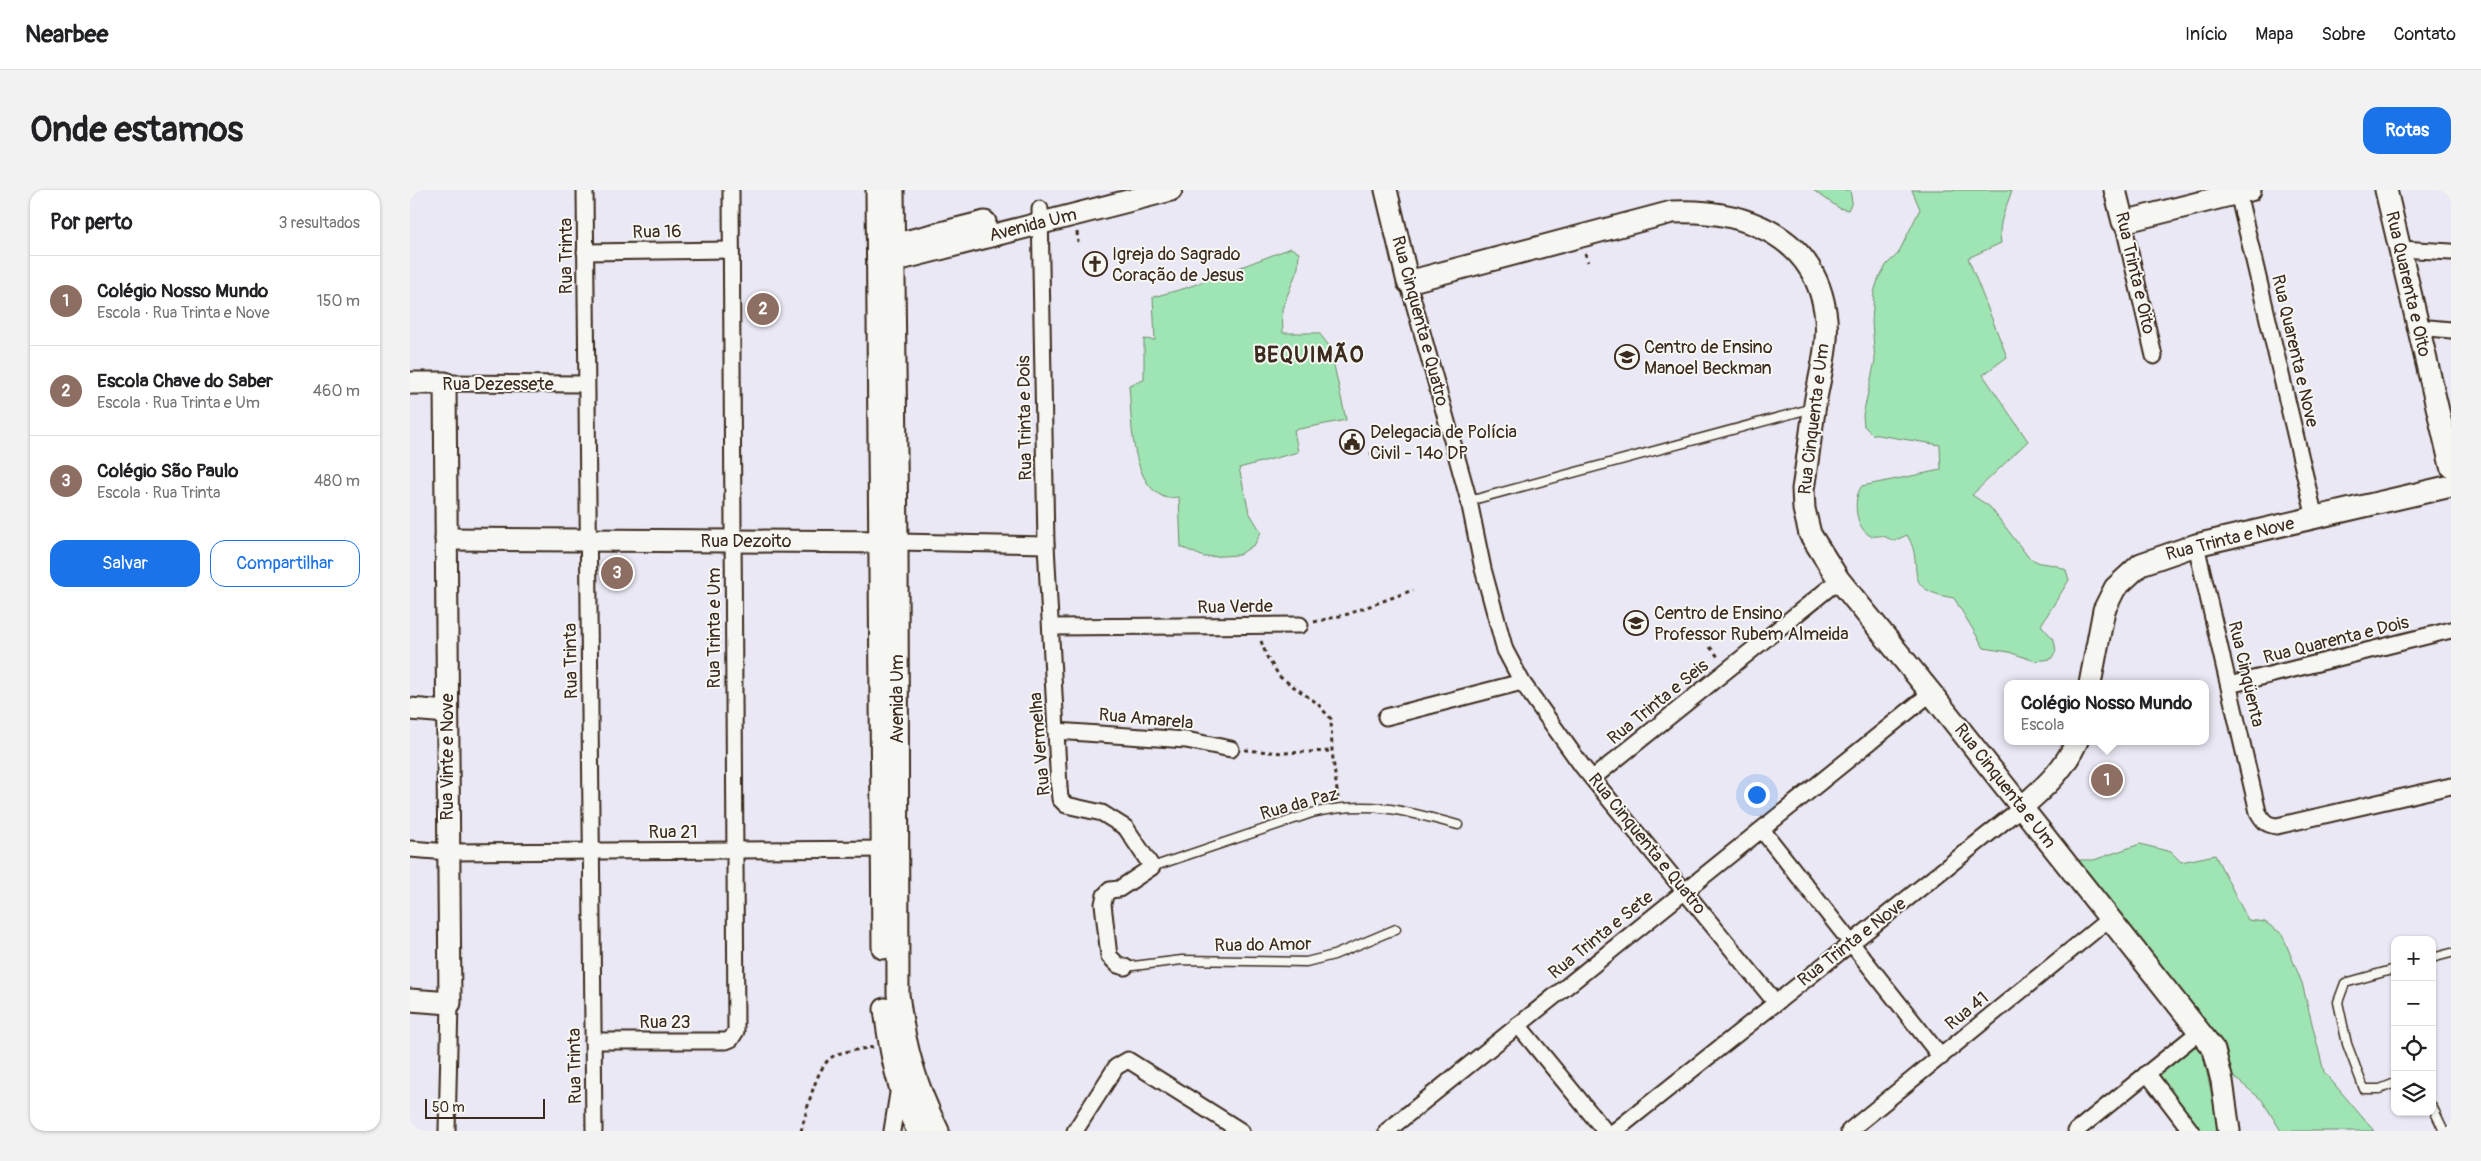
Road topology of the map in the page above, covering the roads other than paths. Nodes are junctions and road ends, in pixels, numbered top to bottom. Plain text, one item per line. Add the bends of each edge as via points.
1 (584, 190) edge
2 (731, 190) edge
3 (877, 190) edge
4 (893, 190) edge
5 (1115, 190) edge
6 (1171, 190) edge
7 (1386, 190) edge
8 (2115, 190) edge
9 (2386, 190) edge
10 (2244, 192) edge
11 (1040, 216) junction
12 (2123, 222) junction
13 (2400, 249) junction
14 (731, 250) junction
15 (585, 252) junction
16 (2451, 252) edge
17 (887, 255) junction
18 (1408, 282) junction
19 (2418, 328) junction
20 (2451, 330) edge
21 (2154, 356) dead end
22 (410, 383) edge
23 (445, 383) junction
24 (586, 384) junction
25 (1815, 408) junction
26 (2451, 466) edge
27 (2451, 486) edge
28 (1469, 501) junction
29 (2315, 518) junction
30 (446, 539) junction
31 (588, 540) junction
32 (733, 541) junction
33 (889, 542) junction
34 (2196, 545) junction
35 (1046, 546) junction
36 (1839, 580) junction
37 (1300, 625) road end
38 (1052, 627) junction
39 (2451, 630) edge
40 (2091, 680) edge
41 (1522, 682) junction
42 (2229, 685) junction
43 (1932, 693) junction
44 (410, 709) edge
45 (447, 712) junction
46 (1386, 717) dead end
47 (1056, 731) junction
48 (2075, 745) edge
49 (1232, 749) road end
50 (1593, 778) junction
51 (2451, 786) edge
52 (2021, 808) junction
53 (1458, 825) dead end
54 (1762, 830) junction
55 (410, 849) edge
56 (890, 849) junction
57 (591, 850) junction
58 (734, 851) junction
59 (448, 852) junction
60 (1152, 867) junction
61 (1686, 890) junction
62 (2109, 919) junction
63 (1396, 929) dead end
64 (1851, 943) junction
65 (2451, 953) edge
66 (2436, 957) edge
67 (1125, 968) joint
68 (2391, 970) edge
69 (410, 1000) edge
70 (450, 1003) junction
71 (1776, 1003) junction
72 (1518, 1025) junction
73 (2200, 1031) junction
74 (734, 1035) joint
75 (594, 1041) junction
76 (1941, 1056) junction
77 (2146, 1073) junction
78 (900, 1083) junction
79 (2391, 1085) edge
80 (2436, 1114) edge
81 (447, 1131) edge
82 (594, 1131) edge
83 (892, 1131) edge
84 (918, 1131) edge
85 (938, 1131) edge
86 (1075, 1131) edge
87 (1241, 1131) edge
88 (1387, 1131) edge
89 (1605, 1131) edge
90 (1615, 1131) edge
91 (1849, 1131) edge
92 (2076, 1131) edge
93 (2191, 1131) edge
94 (2229, 1131) edge
95 (2444, 1131) edge

1 - 15 street, Rua Trinta
2 - 14 street, Rua Trinta e Um
3 - 17 street, Avenida Um
4 - 17 street, Avenida Um
5 - 11 street, Avenida Um
6 - 11 street, Avenida Um
7 - 18 street, Rua Cinquenta e Quatro
8 - 12 street, Rua Trinta e Oito
9 - 13 street, Rua Quarenta e Oito
10 - 12 street
10 - 29 street, Rua Quarenta e Nove
11 - 17 street, Avenida Um
11 - 35 street, Rua Trinta e Dois
12 - 21 street, Rua Trinta e Oito
13 - 16 street
13 - 19 street, Rua Quarenta e Oito
14 - 15 street, Rua 16
14 - 32 street, Rua Trinta e Um
15 - 24 street, Rua Trinta
17 - 33 street, Avenida Um
18 - 25 street, Rua Cinquenta e Um via 1672,212 1706,211 1734,216 1767,228 1786,242 1816,280 1825,312 1824,349
18 - 28 street, Rua Cinquenta e Quatro
19 - 20 street
19 - 26 street, Rua Quarenta e Oito
22 - 23 street, Rua Dezessete
23 - 24 street, Rua Dezessete
23 - 30 street, Rua Vinte e Nove
24 - 31 street, Rua Trinta
25 - 28 lane
25 - 36 street, Rua Cinquenta e Um via 1803,489 1804,509 1810,534
27 - 29 street, Rua Trinta e Nove
28 - 41 street, Rua Cinquenta e Quatro via 1505,650
29 - 34 street, Rua Trinta e Nove
30 - 31 street, Rua Dezoito
30 - 45 street, Rua Vinte e Nove
31 - 32 street, Rua Dezoito
31 - 57 street, Rua Trinta
32 - 33 street, Rua Dezoito
32 - 58 street, Rua Trinta e Um
33 - 35 street, Rua Dezoito
33 - 56 street, Avenida Um
34 - 40 street, Rua Trinta e Nove via 2142,564 2115,588 2100,625
34 - 42 street, Rua Cinqüenta
35 - 38 street, Rua Trinta e Dois
36 - 43 street, Rua Cinquenta e Um
36 - 50 street, Rua Trinta e Seis
37 - 38 street, Rua Verde
38 - 47 street, Rua Vermelha
39 - 42 street, Rua Quarenta e Dois
41 - 46 street
41 - 50 street, Rua Cinquenta e Quatro
42 - 51 street, Rua Cinqüenta via 2258,812 2268,825 2277,826
43 - 52 street, Rua Cinquenta e Um
43 - 54 street, Rua Trinta e Sete
44 - 45 street
45 - 59 street, Rua Vinte e Nove
47 - 49 street, Rua Amarela via 1186,740
47 - 60 street, Rua Vermelha via 1060,799 1076,809 1102,813 1126,828
48 - 52 street, Rua Trinta e Nove via 2054,780
50 - 61 street, Rua Cinquenta e Quatro
52 - 62 street, Rua Cinquenta e Um
52 - 64 street, Rua Trinta e Nove
53 - 60 lane, Rua da Paz via 1402,810 1339,806
54 - 61 street, Rua Trinta e Sete
54 - 64 street
55 - 59 street, Rua 21
56 - 58 street, Rua 21
56 - 78 street, Avenida Um via 884,1000 889,1044
56 - 85 street, Avenida Um via 903,1038 920,1092
57 - 58 street, Rua 21
57 - 59 street, Rua 21
57 - 75 street, Rua Trinta
58 - 74 street, Rua Trinta e Um
59 - 70 street, Rua Vinte e Nove
60 - 67 street via 1105,895 1103,904 1109,956
61 - 71 street, Rua Cinquenta e Quatro
61 - 72 street, Rua Trinta e Sete
62 - 73 street, Rua Cinquenta e Um
62 - 76 street, Rua 41
63 - 67 lane, Rua do Amor via 1343,952 1306,962 1182,960
64 - 71 street, Rua Trinta e Nove
64 - 76 street
65 - 66 lane
68 - 79 lane via 2345,982 2338,1002 2347,1044 2364,1089 2380,1089
69 - 70 street
70 - 81 street, Rua Vinte e Nove
71 - 90 street, Rua Trinta e Nove
72 - 88 street, Rua Trinta e Sete
72 - 89 street
73 - 77 street
73 - 94 street, Rua Cinquenta e Um via 2214,1050
74 - 75 street, Rua 23 via 726,1041
75 - 82 street, Rua Trinta
76 - 91 street, Rua 41
77 - 92 street
77 - 93 street
78 - 83 street
78 - 84 street, Avenida Um
80 - 95 lane
86 - 87 street via 1116,1067 1128,1060

